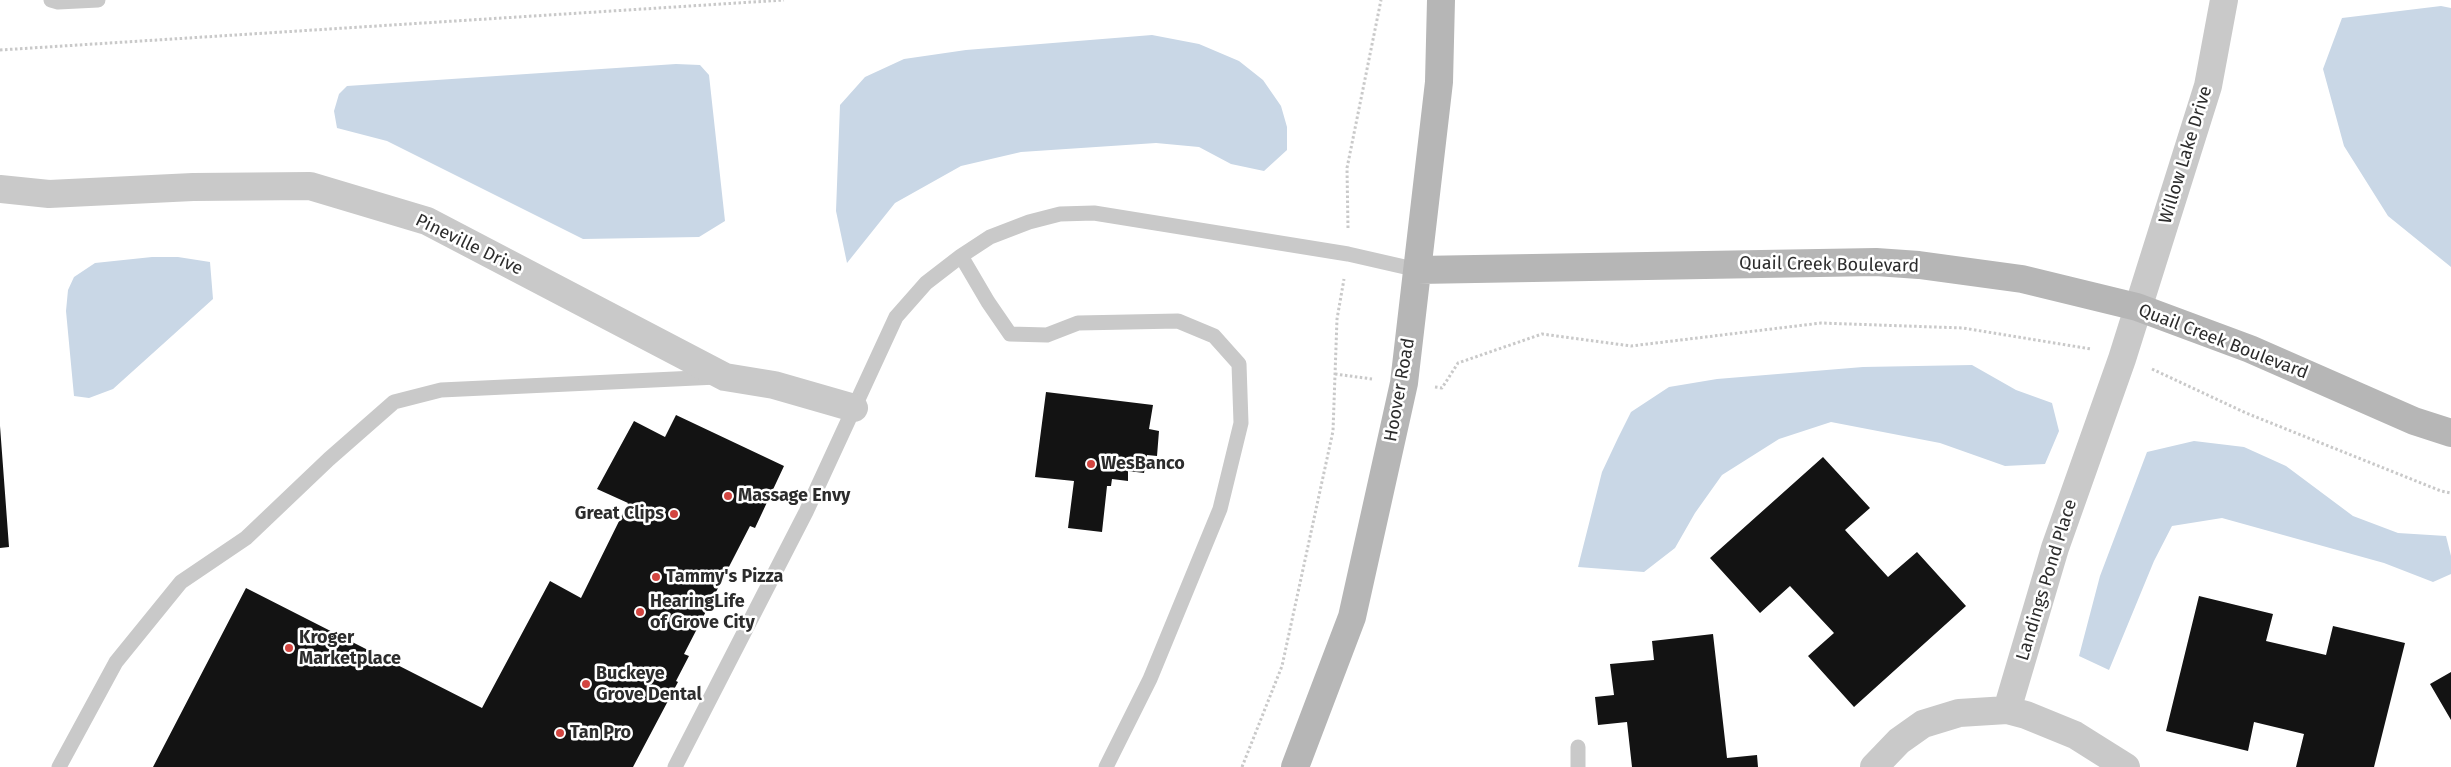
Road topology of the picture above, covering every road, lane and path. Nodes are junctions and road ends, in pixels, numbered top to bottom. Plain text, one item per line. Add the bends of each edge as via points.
1 (51, 0) edge
2 (98, 0) edge
3 (784, 0) edge
4 (1381, 0) edge
5 (1441, 0) edge
6 (2224, 0) edge
7 (0, 50) edge
8 (0, 189) edge
9 (1348, 254) junction
10 (961, 256) junction
11 (1418, 270) junction
12 (2137, 307) junction
13 (2122, 359) junction
14 (1335, 374) junction
15 (725, 377) junction
16 (1404, 383) junction
17 (854, 408) junction
18 (2451, 433) edge
19 (2451, 493) edge
20 (2007, 710) junction
21 (1578, 747) dead end
22 (59, 767) edge
23 (675, 767) edge
24 (1106, 767) edge
25 (1242, 767) edge
26 (1295, 767) edge
27 (1578, 767) edge
28 (1874, 767) edge
29 (2126, 767) edge

1 - 2 lane
3 - 7 path
4 - 9 path via 1347,168
5 - 11 street, Hoover Road via 1438,82
6 - 12 street, Willow Lake Drive via 2208,86
8 - 15 street, Pineville Drive via 49,194 193,187 310,186 426,221
9 - 10 lane via 1094,213 1060,214 1029,222 990,237
9 - 11 lane
9 - 14 path via 1337,318
10 - 17 lane via 926,283 896,317
10 - 24 lane via 1010,334 1047,335 1078,323 1178,321 1214,336 1239,364 1241,423 1220,509 1150,679
11 - 12 street, Quail Creek Boulevard via 1876,262 2022,279
11 - 16 street, Hoover Road
12 - 13 street, Landings Pond Place
12 - 18 street, Quail Creek Boulevard via 2250,349 2414,421
13 - 16 path via 2086,347 1963,328 1821,323 1631,346 1542,334 1458,363 1442,388
13 - 19 path via 2149,368 2254,417
13 - 20 street, Landings Pond Place via 2055,548
14 - 16 path
14 - 25 path via 1333,430 1282,666
15 - 17 street, Pineville Drive via 774,385
15 - 22 lane via 441,390 394,402 246,538 182,582 116,662
16 - 26 street, Hoover Road via 1352,617
17 - 23 lane via 806,512
20 - 28 street via 1959,713 1923,724 1899,741
20 - 29 street via 2075,735
21 - 27 lane

